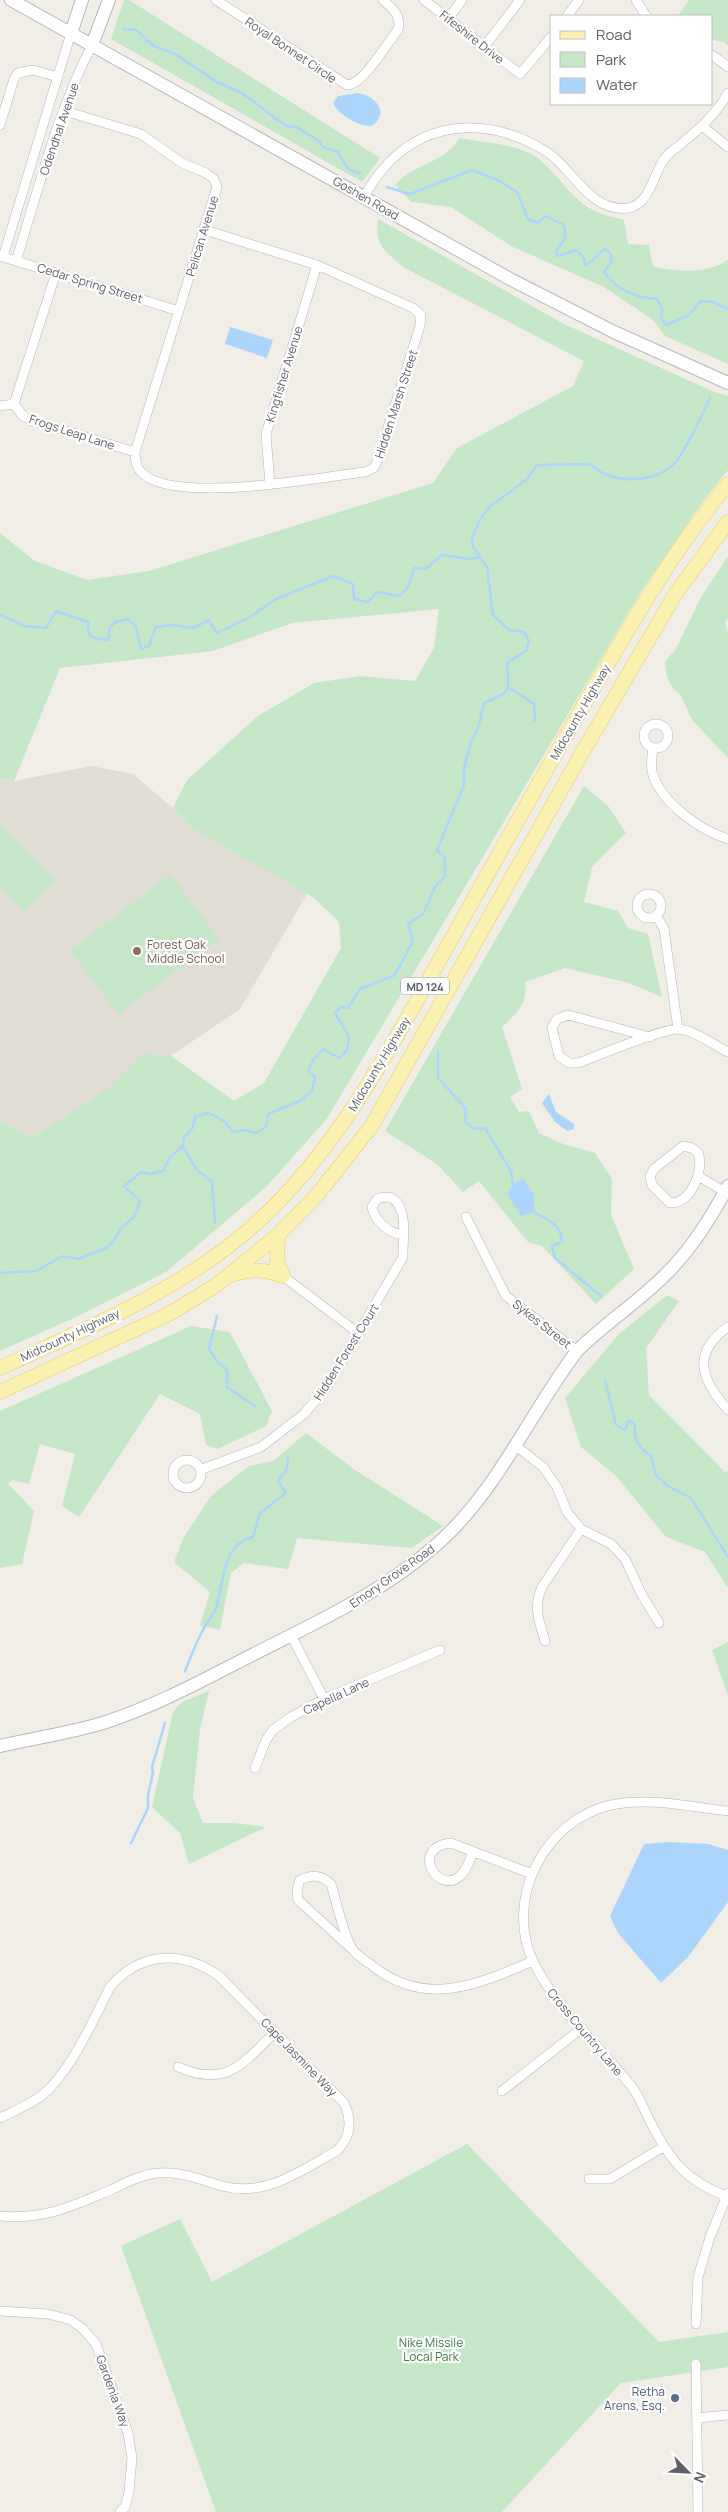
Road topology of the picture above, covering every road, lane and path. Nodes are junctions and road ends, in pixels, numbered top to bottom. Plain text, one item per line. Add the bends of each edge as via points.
1 (11, 0) edge
2 (82, 0) edge
3 (109, 0) edge
4 (216, 0) edge
5 (383, 0) edge
6 (424, 0) edge
7 (462, 0) edge
8 (520, 0) edge
9 (579, 0) edge
10 (636, 0) edge
11 (568, 15) edge
12 (645, 15) edge
13 (448, 19) junction
14 (71, 33) junction
15 (550, 39) edge
16 (92, 45) junction
17 (484, 47) junction
18 (713, 56) edge
19 (728, 67) edge
20 (58, 76) junction
21 (728, 93) edge
22 (65, 111) junction
23 (0, 125) edge
24 (702, 126) junction
25 (728, 147) edge
26 (364, 197) junction
27 (205, 230) junction
28 (2, 256) edge
29 (16, 261) junction
30 (317, 265) junction
31 (56, 273) junction
32 (179, 311) junction
33 (728, 383) edge
34 (14, 404) junction
35 (0, 406) edge
36 (135, 452) junction
37 (728, 484) edge
38 (270, 485) junction
39 (728, 522) edge
40 (654, 748) dead end
41 (728, 839) edge
42 (656, 915) dead end
43 (678, 1029) junction
44 (650, 1037) junction
45 (728, 1052) edge
46 (698, 1176) junction
47 (727, 1190) edge
48 (466, 1217) dead end
49 (402, 1234) dead end
50 (278, 1235) junction
51 (230, 1275) junction
52 (284, 1276) junction
53 (728, 1326) edge
54 (358, 1333) junction
55 (577, 1351) junction
56 (0, 1368) edge
57 (0, 1392) edge
58 (728, 1410) edge
59 (516, 1446) junction
60 (200, 1470) dead end
61 (582, 1529) junction
62 (659, 1623) dead end
63 (291, 1635) junction
64 (545, 1641) dead end
65 (440, 1650) dead end
66 (324, 1700) junction
67 (0, 1746) edge
68 (255, 1768) dead end
69 (728, 1811) edge
70 (473, 1852) junction
71 (532, 1874) junction
72 (353, 1950) junction
73 (533, 1960) junction
74 (582, 2028) junction
75 (275, 2032) junction
76 (178, 2067) dead end
77 (502, 2091) dead end
78 (0, 2118) edge
79 (663, 2147) junction
80 (589, 2180) dead end
81 (727, 2196) edge
82 (0, 2216) edge
83 (0, 2311) edge
84 (696, 2324) dead end
85 (696, 2364) dead end
86 (728, 2414) edge
87 (698, 2418) junction
88 (120, 2512) edge
89 (698, 2512) edge

1 - 14 street, Goshen Road
2 - 14 street
3 - 16 street, Odendhal Avenue
4 - 5 street, Royal Bonnet Circle via 347,85 360,79 398,30 397,14
6 - 13 street, Fifeshire Drive
7 - 13 street
8 - 17 street
9 - 11 street
10 - 12 street
13 - 17 street, Fifeshire Drive
14 - 16 street, Goshen Road
14 - 20 street, Odendhal Avenue
15 - 17 street, Fifeshire Drive via 520,74
16 - 22 street, Odendhal Avenue
16 - 26 street, Goshen Road
18 - 19 street
20 - 23 street via 33,70 18,73
20 - 28 street, Odendhal Avenue
21 - 24 street
22 - 27 street, Pelican Avenue via 141,134 182,163 210,176 217,187
22 - 29 street, Odendhal Avenue
24 - 25 street
24 - 26 street via 667,154 641,201 628,208 613,206 589,194 548,152 527,141 482,128 460,127 426,136 402,149 377,174
26 - 33 street, Goshen Road via 518,284
27 - 30 street, Hidden Marsh Street
27 - 32 street, Pelican Avenue
28 - 29 street, Cedar Spring Street
29 - 31 street, Cedar Spring Street
30 - 38 street, Kingfisher Avenue via 266,434
30 - 38 street, Hidden Marsh Street via 413,308 422,320 374,468
31 - 32 street, Cedar Spring Street
31 - 34 street
32 - 36 street, Pelican Avenue
34 - 35 street
34 - 36 street, Frogs Leap Lane via 30,420
36 - 38 street, Hidden Marsh Street via 135,460 142,473 173,485 194,488
37 - 56 main road, Midcounty Highway / MD 124 via 648,594 406,1021 336,1133 277,1202 230,1245 171,1286
39 - 50 main road, Midcounty Highway / MD 124 via 676,593 371,1127 317,1195
40 - 41 street via 653,776 670,801 696,823
42 - 43 street via 664,929
43 - 44 street
43 - 45 street
44 - 44 street via 574,1064 559,1056 552,1031 556,1019 568,1015
46 - 46 street via 701,1167 698,1153 683,1146 654,1169 650,1179 663,1198 675,1203 683,1199
46 - 47 street
47 - 55 street, Emory Grove Road via 676,1264
48 - 55 street, Sykes Street via 506,1296
49 - 54 street, Hidden Forest Court via 402,1262
50 - 51 main road, Midcounty Highway / MD 124
50 - 52 main road via 277,1262
51 - 52 main road via 255,1269
51 - 57 main road, Midcounty Highway / MD 124 via 169,1314
52 - 54 street
53 - 58 street via 712,1341 704,1369 709,1386
54 - 60 street, Hidden Forest Court via 326,1388 289,1428 262,1447
55 - 59 street, Emory Grove Road
59 - 61 street via 543,1467 557,1487 567,1512
59 - 63 street, Emory Grove Road via 478,1500 432,1549 338,1613
61 - 62 street via 611,1544 625,1559
61 - 64 street via 538,1596 537,1614
63 - 66 street
63 - 67 street, Emory Grove Road via 138,1711 102,1723
65 - 66 street, Capella Lane
66 - 68 street, Capella Lane via 273,1730
69 - 71 street, Cross Country Lane via 637,1802 610,1805 585,1815 562,1830 542,1854
70 - 70 street via 451,1843 441,1844 429,1857 430,1867 444,1881 452,1881 466,1870
70 - 71 street
71 - 73 street, Cross Country Lane via 525,1893 523,1916
72 - 72 street via 331,1884 315,1876 300,1880 296,1890 298,1900
72 - 73 street via 379,1971 406,1984 451,1990 483,1982
73 - 74 street, Cross Country Lane via 546,1986
74 - 77 street
74 - 79 street, Cross Country Lane via 634,2089
75 - 76 street via 233,2070 198,2076
75 - 78 street, Cape Jasmine Way via 219,1976 204,1966 183,1958 167,1957 137,1964 110,1987 72,2059 52,2087
75 - 82 street, Cape Jasmine Way via 344,2103 350,2128 338,2150 280,2181 252,2190 222,2186 184,2174 158,2172 45,2215
79 - 80 street via 610,2179
79 - 81 street, Cross Country Lane via 688,2176 707,2190
81 - 84 street via 698,2276
83 - 88 street, Gardenia Way via 48,2314 71,2320 96,2344 128,2433 132,2458 129,2492 125,2507
85 - 87 street
86 - 87 street
87 - 89 street

